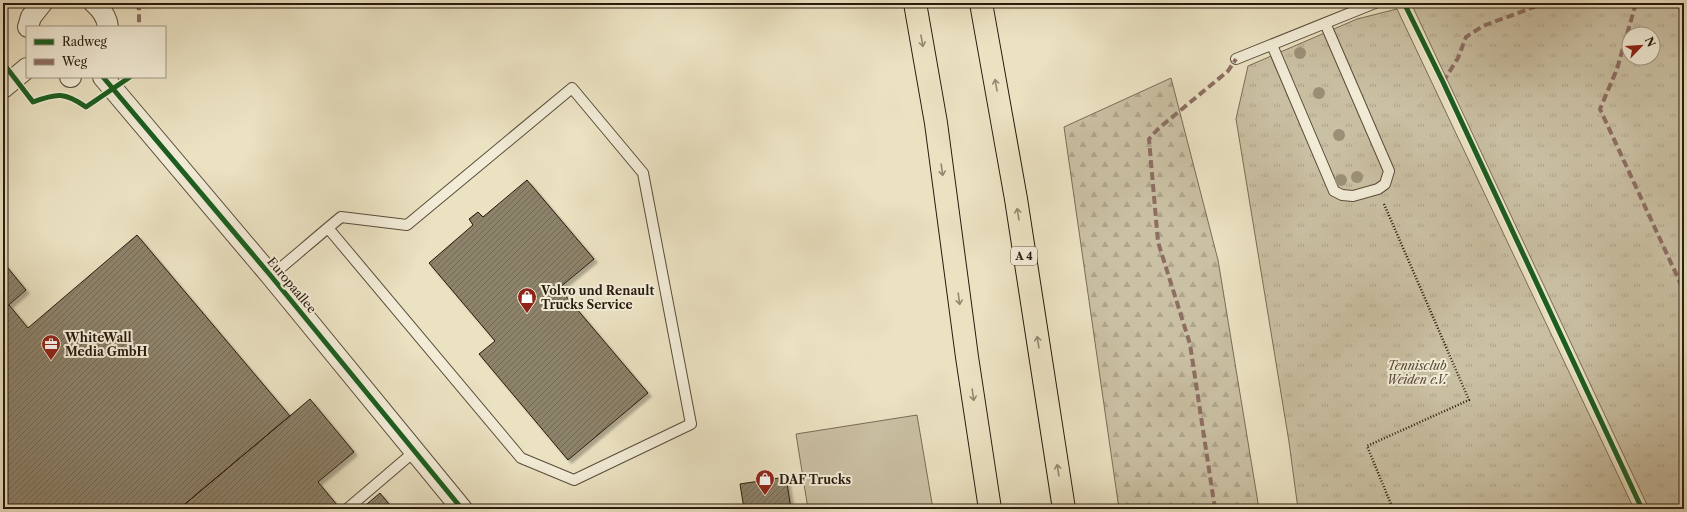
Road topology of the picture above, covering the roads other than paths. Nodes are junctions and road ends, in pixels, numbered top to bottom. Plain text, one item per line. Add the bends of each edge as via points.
1 (915, 3) edge
2 (981, 3) edge
3 (1375, 3) edge
4 (40, 4) edge
5 (100, 5) edge
6 (1325, 23) junction
7 (28, 26) edge
8 (108, 26) edge
9 (1272, 45) junction
10 (1236, 59) dead end
11 (26, 69) edge
12 (104, 78) edge
13 (3, 88) edge
14 (328, 228) junction
15 (271, 276) junction
16 (415, 451) junction
17 (347, 509) edge
18 (462, 509) edge
19 (990, 509) edge
20 (1064, 509) edge

1 -> 19 highway via 936,123
20 -> 2 highway, A 4 via 1016,199
3 - 6 lane
4 - 7 street
5 - 8 street
6 - 9 lane
6 - 9 lane via 1389,171 1385,184 1378,189 1354,196 1334,192
9 - 10 lane
11 - 13 street
12 - 15 street, Europaallee
14 - 14 lane via 342,217 407,225 572,88 643,173 691,424 574,480 521,458
14 - 15 lane
15 - 16 street, Europaallee
16 - 17 lane
16 - 18 street, Europaallee

